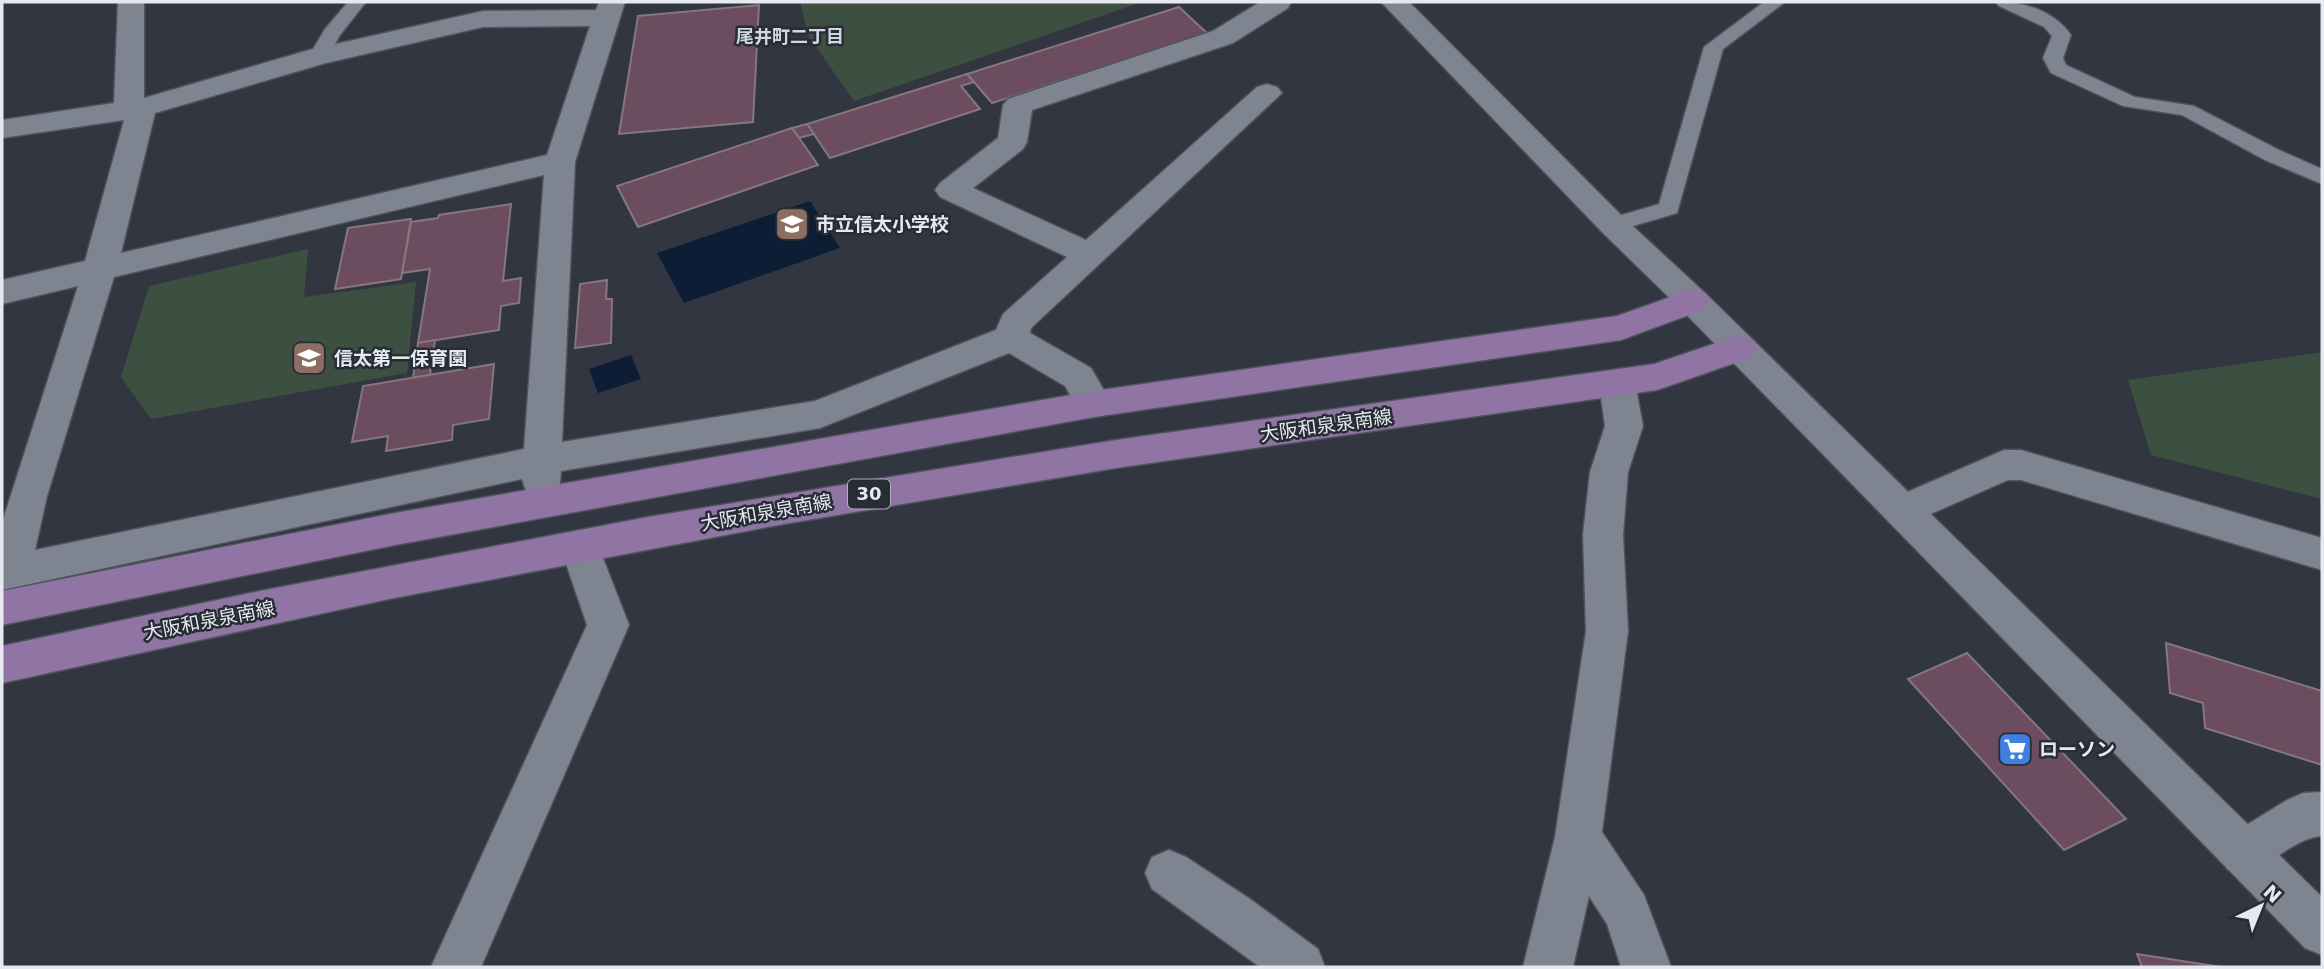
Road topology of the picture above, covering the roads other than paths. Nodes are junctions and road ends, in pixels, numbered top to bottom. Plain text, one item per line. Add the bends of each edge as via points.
1 (131, 2) edge
2 (357, 2) edge
3 (1278, 2) edge
4 (1394, 2) edge
5 (1776, 2) edge
6 (2004, 2) edge
7 (608, 10) edge
8 (319, 55) junction
9 (1267, 93) dead end
10 (142, 108) junction
11 (2, 128) edge
12 (559, 162) junction
13 (2322, 177) edge
14 (1613, 225) junction
15 (1090, 255) junction
16 (100, 269) junction
17 (2, 292) edge
18 (1693, 301) junction
19 (1012, 338) junction
20 (1740, 348) junction
21 (1617, 383) junction
22 (1094, 404) junction
23 (541, 460) junction
24 (553, 502) junction
25 (1903, 511) junction
26 (580, 546) junction
27 (2322, 554) edge
28 (6, 572) edge
29 (2, 608) edge
30 (2, 665) edge
31 (2322, 814) edge
32 (1578, 837) junction
33 (2244, 853) junction
34 (1169, 873) dead end
35 (2322, 931) edge
36 (456, 967) edge
37 (1300, 967) edge
38 (1548, 967) edge
39 (1646, 967) edge

1 - 10 street via 128,102
2 - 8 lane
3 - 15 street via 1223,37 1018,105 1012,142 951,190
4 - 14 street
5 - 14 lane via 1714,47 1669,208
6 - 13 lane via 2051,23 2062,35 2053,58 2058,69 2130,102 2187,110
7 - 8 street via 483,19
7 - 12 street
8 - 10 street
9 - 15 street
10 - 11 street
10 - 16 street
12 - 16 street
12 - 23 street
14 - 18 street
15 - 19 street via 1015,323
16 - 17 street
16 - 28 street
18 - 20 street
18 - 22 main road via 1621,328
19 - 22 street via 1078,377
19 - 23 street via 820,414
20 - 21 main road, 大阪和泉泉南線 / 30 via 1657,377
20 - 25 street
21 - 26 main road, 大阪和泉泉南線 / 30 via 1043,465
21 - 32 street via 1624,426 1609,472 1603,535 1606,631
22 - 24 main road
23 - 24 street via 540,481
23 - 28 street
24 - 29 main road
25 - 27 street via 2004,465 2021,465
25 - 33 street
26 - 30 main road, 大阪和泉泉南線 / 30
26 - 36 street via 608,625
31 - 33 street via 2303,814
32 - 38 street
32 - 39 street via 1627,912
33 - 35 street
34 - 37 street

